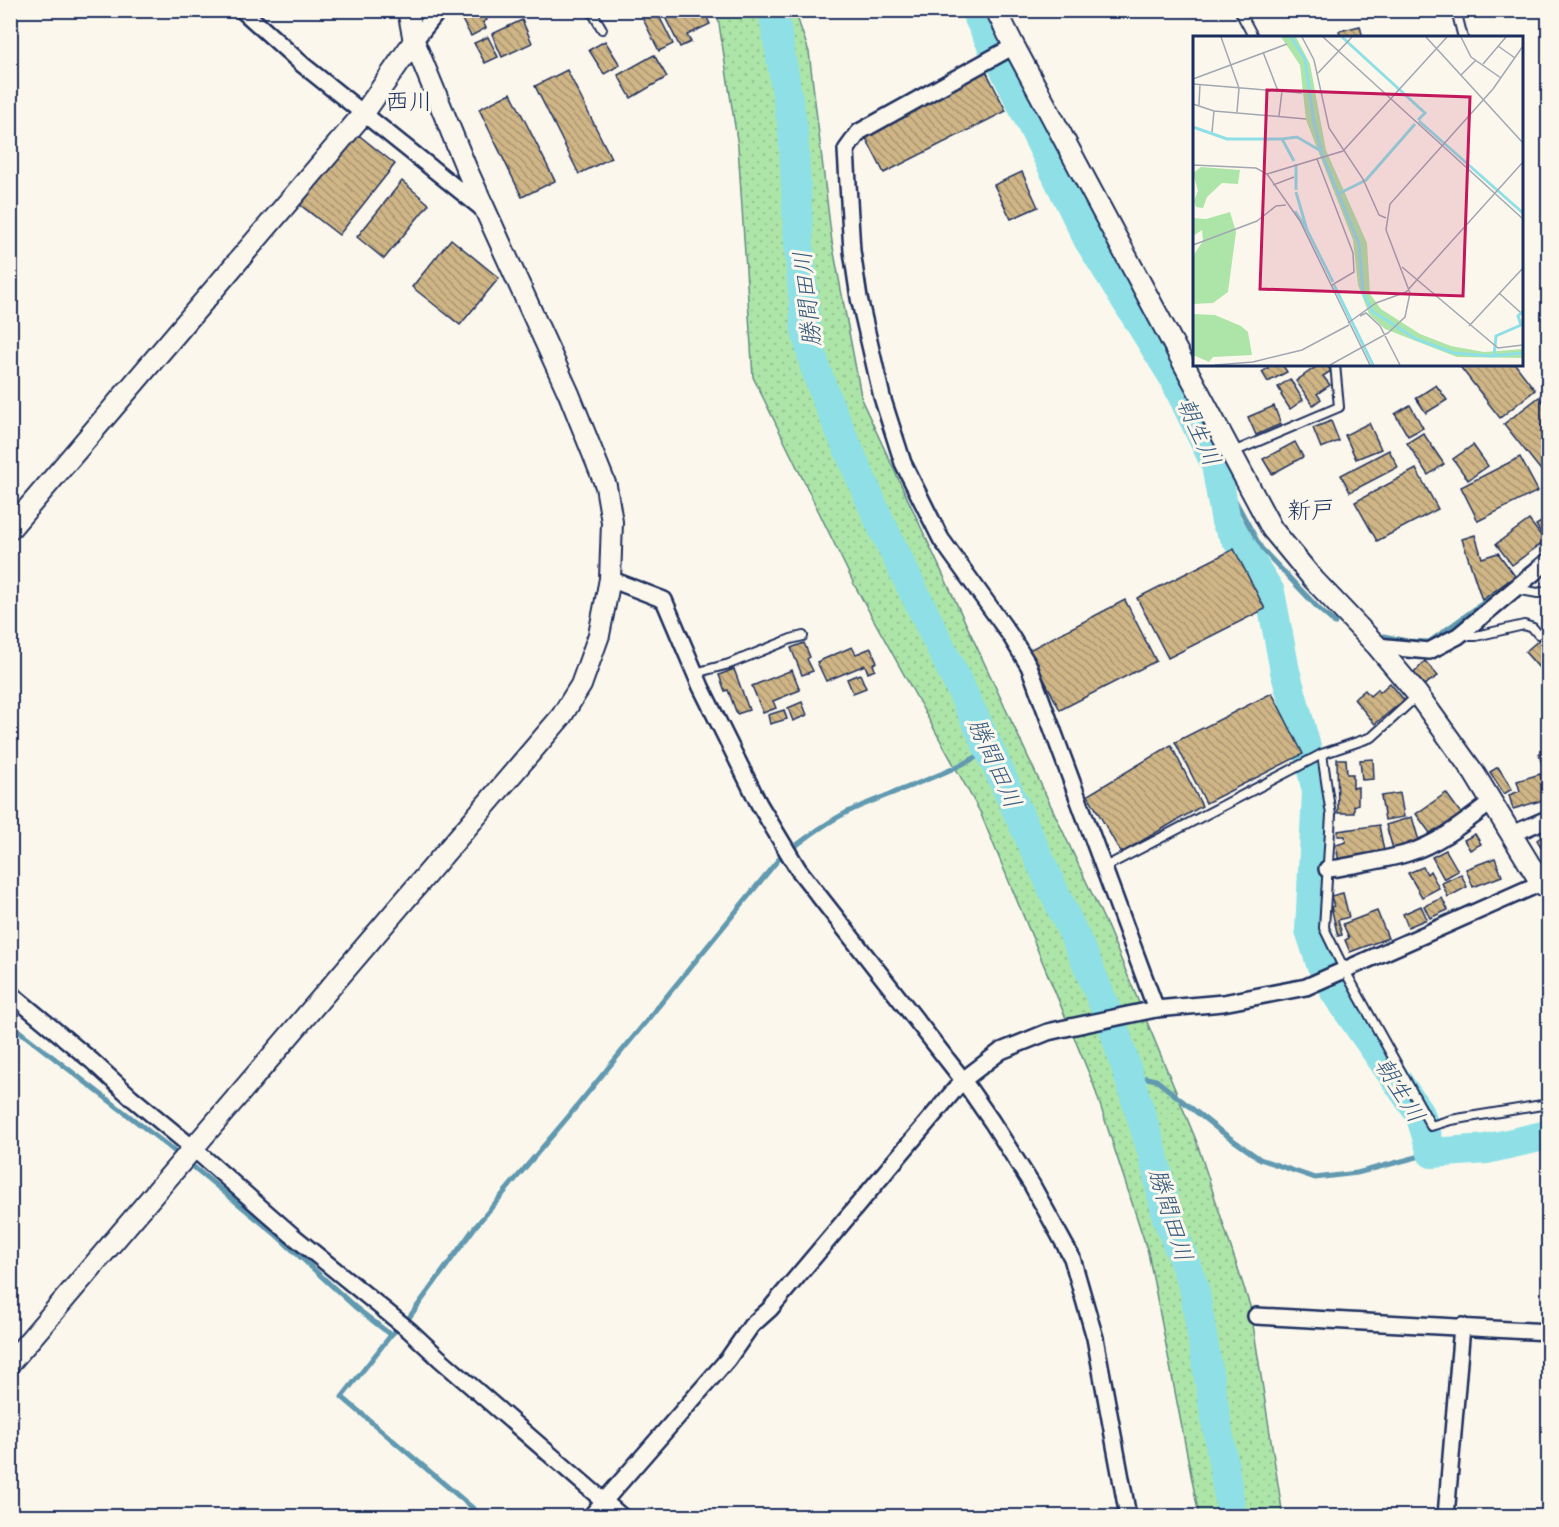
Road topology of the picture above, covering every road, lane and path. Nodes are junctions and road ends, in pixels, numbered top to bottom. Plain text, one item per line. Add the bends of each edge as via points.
1 (242, 10) edge
2 (408, 10) edge
3 (439, 10) edge
4 (591, 10) edge
5 (996, 10) edge
6 (1239, 10) edge
7 (1456, 10) edge
8 (602, 29) dead end
9 (1253, 36) edge
10 (1462, 36) edge
11 (414, 40) junction
12 (1014, 46) junction
13 (364, 113) junction
14 (486, 212) junction
15 (1335, 366) edge
16 (1232, 453) junction
17 (10, 529) edge
18 (1548, 561) edge
19 (610, 579) junction
20 (1514, 589) junction
21 (1548, 590) edge
22 (1463, 632) junction
23 (1538, 634) dead end
24 (803, 636) dead end
25 (1377, 646) junction
26 (695, 673) junction
27 (1418, 695) junction
28 (1322, 754) junction
29 (1492, 802) junction
30 (1545, 820) dead end
31 (1512, 834) junction
32 (1103, 868) junction
33 (1327, 869) junction
34 (1545, 886) edge
35 (1345, 971) junction
36 (10, 993) edge
37 (1156, 1009) junction
38 (963, 1080) junction
39 (1548, 1104) edge
40 (193, 1151) junction
41 (1256, 1316) dead end
42 (1462, 1326) junction
43 (1548, 1332) edge
44 (10, 1363) edge
45 (603, 1502) junction
46 (591, 1516) edge
47 (621, 1516) edge
48 (1128, 1516) edge
49 (1446, 1516) edge

1 - 13 street
2 - 11 street
3 - 11 street
4 - 8 lane
5 - 12 street
6 - 9 lane
7 - 10 lane
11 - 13 street
11 - 14 street
12 - 16 street
12 - 32 street via 859,132 846,150 852,251 882,397 903,463 941,538 1029,666
13 - 14 street
13 - 17 street
14 - 19 street via 569,394 606,486 612,522
15 - 16 lane via 1339,407
16 - 25 street via 1272,529
18 - 20 street
19 - 26 street via 664,600
19 - 40 street via 599,635 581,685 561,717
20 - 21 lane via 1538,593
20 - 22 street
22 - 23 lane via 1476,636 1524,625
22 - 25 street via 1429,651
24 - 26 lane
25 - 27 street
26 - 38 street via 759,804 798,869
27 - 28 lane via 1372,737
27 - 29 street
28 - 32 lane
28 - 33 lane via 1331,815
29 - 31 street
29 - 33 street via 1448,835 1407,854
30 - 31 street
31 - 34 street
32 - 37 street
33 - 35 lane via 1324,928
34 - 35 street
35 - 37 street via 1306,987 1223,1003
35 - 39 lane via 1431,1126
36 - 40 street
37 - 38 street via 1048,1032 1001,1052
38 - 45 street
38 - 48 street via 1032,1185 1072,1258 1095,1338
40 - 44 street
40 - 45 street via 409,1330
41 - 42 street
42 - 43 street
42 - 49 street
45 - 46 street
45 - 47 street

